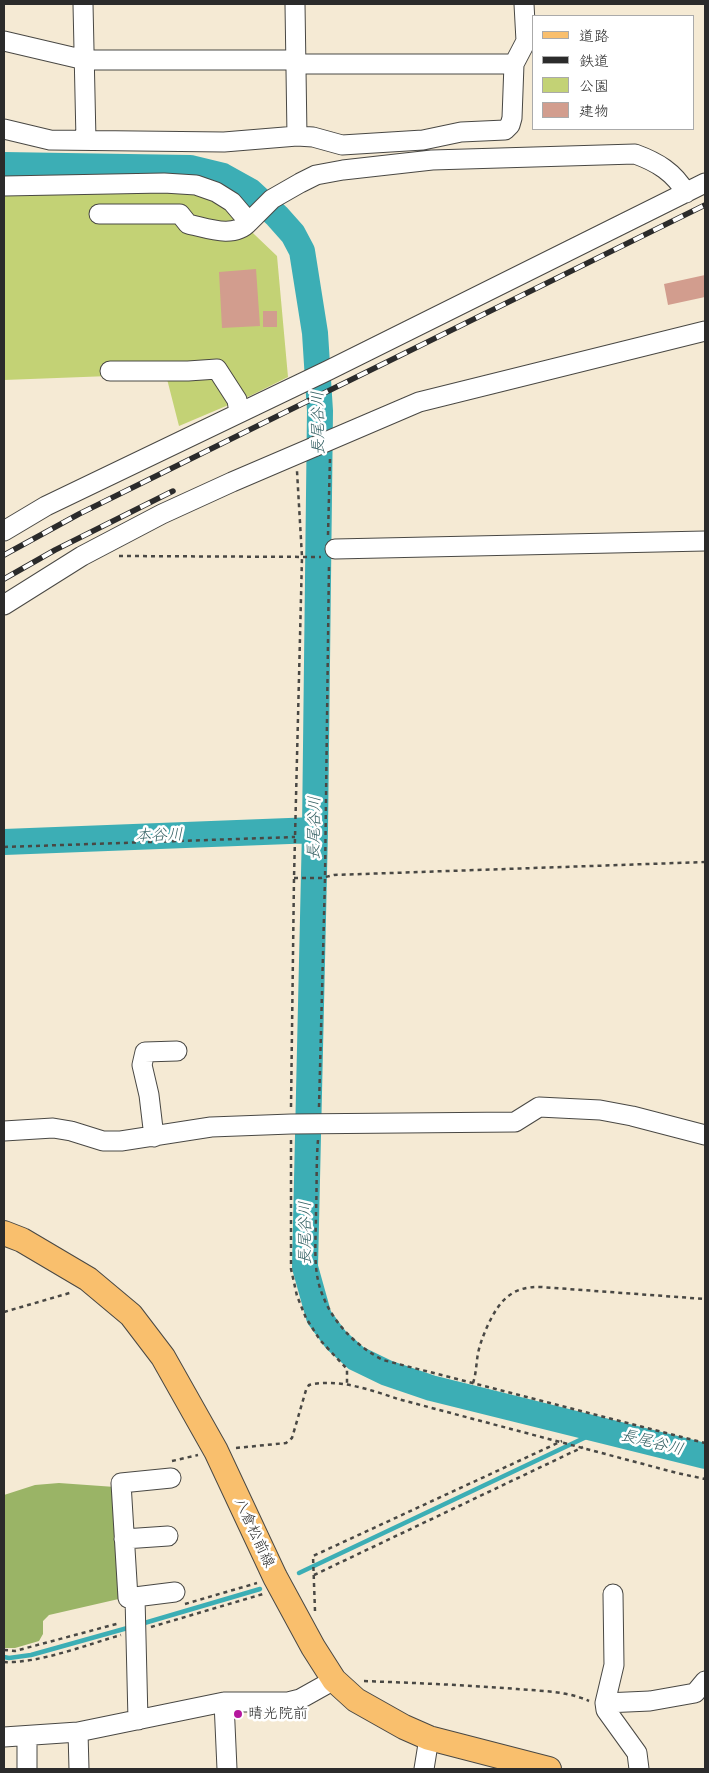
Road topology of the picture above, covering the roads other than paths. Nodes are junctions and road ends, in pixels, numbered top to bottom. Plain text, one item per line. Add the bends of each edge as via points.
1 (83, 4) edge
2 (296, 4) edge
3 (524, 4) edge
4 (4, 41) edge
5 (84, 60) junction
6 (296, 62) junction
7 (514, 64) junction
8 (4, 129) edge
9 (298, 136) junction
10 (86, 140) junction
11 (705, 183) edge
12 (4, 186) edge
13 (686, 193) junction
14 (99, 214) dead end
15 (251, 220) junction
16 (705, 331) edge
17 (110, 372) dead end
18 (239, 414) junction
19 (4, 531) edge
20 (705, 541) edge
21 (329, 551) road end
22 (4, 605) edge
23 (177, 1051) dead end
24 (4, 1131) edge
25 (705, 1135) edge
26 (154, 1137) junction
27 (4, 1233) edge
28 (171, 1478) dead end
29 (168, 1536) dead end
30 (124, 1539) junction
31 (175, 1592) dead end
32 (613, 1594) dead end
33 (135, 1597) junction
34 (334, 1680) junction
35 (705, 1681) edge
36 (224, 1702) junction
37 (605, 1703) junction
38 (138, 1720) junction
39 (78, 1732) junction
40 (4, 1736) edge
41 (27, 1736) junction
42 (429, 1738) junction
43 (27, 1769) edge
44 (79, 1769) edge
45 (227, 1769) edge
46 (424, 1769) edge
47 (549, 1769) edge
48 (640, 1769) edge

1 - 5 street
2 - 6 street
3 - 7 street via 526,40
4 - 5 street
5 - 6 street
5 - 10 street
6 - 7 street
6 - 9 street
7 - 9 street via 512,118 505,130 342,145
8 - 10 street via 50,140
9 - 10 street via 224,142
11 - 13 street
12 - 15 street via 164,183 196,186 216,192
13 - 15 street via 672,174 654,161 635,154 432,160 316,175 272,199
13 - 18 street
14 - 15 street via 180,214 188,224 233,232
16 - 22 street via 419,402 144,523 82,556
17 - 18 street via 217,369 237,400
18 - 19 street via 46,506
20 - 21 street
23 - 26 street via 145,1052 142,1066
24 - 26 street via 53,1128 103,1141
25 - 26 street via 618,1112 539,1107 515,1122 210,1127
27 - 34 main road, 八倉松前線 via 22,1240 88,1279 131,1315 162,1357 216,1451 275,1577
28 - 30 street via 120,1482
29 - 30 street
30 - 33 street via 128,1598
31 - 33 street
32 - 37 street via 614,1665
33 - 38 street
34 - 36 street via 288,1702
34 - 42 main road, 八倉松前線 via 364,1704
35 - 37 street via 695,1694
36 - 38 street
36 - 45 street
37 - 48 street via 606,1710 637,1753
38 - 39 street
39 - 41 street
39 - 44 street
40 - 41 street
41 - 43 street
42 - 46 street
42 - 47 main road, 八倉松前線

